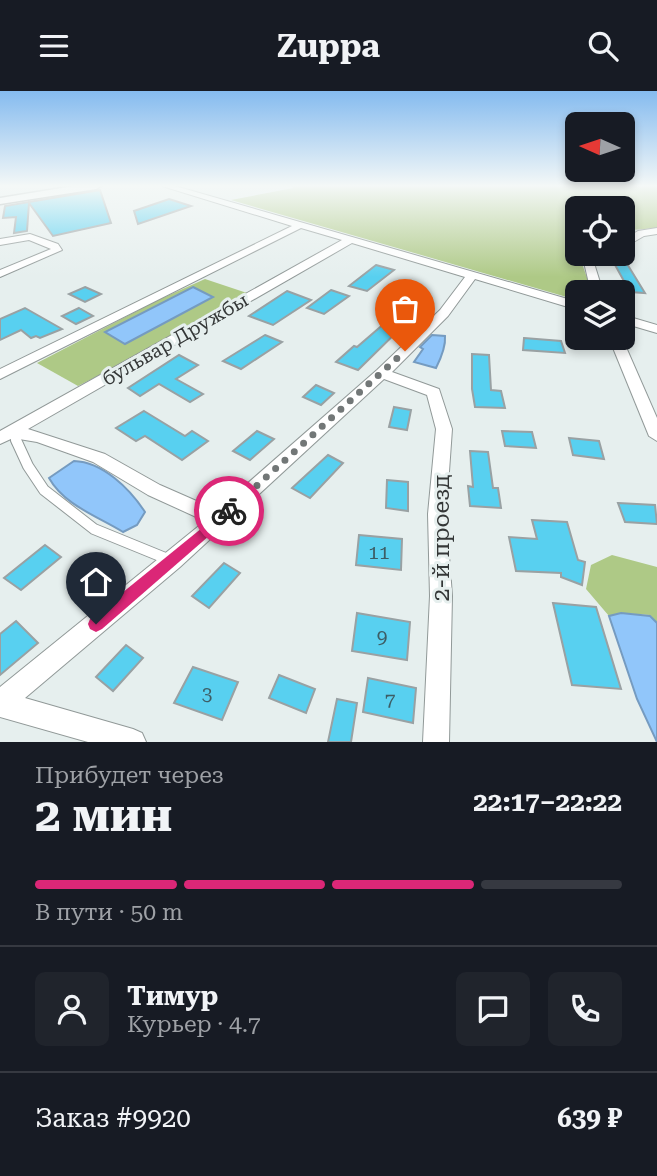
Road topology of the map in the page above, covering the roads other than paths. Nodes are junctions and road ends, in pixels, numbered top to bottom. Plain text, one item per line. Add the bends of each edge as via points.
1 (271, 216) edge
2 (300, 225) junction
3 (657, 230) edge
4 (635, 237) edge
5 (350, 240) junction
6 (0, 242) edge
7 (0, 274) edge
8 (471, 277) junction
9 (565, 302) edge
10 (635, 323) edge
11 (657, 329) edge
12 (620, 350) edge
13 (382, 373) junction
14 (0, 375) edge
15 (6, 435) edge
16 (657, 436) edge
17 (220, 519) junction
18 (173, 561) junction
19 (0, 704) edge
20 (133, 742) edge
21 (436, 742) edge

1 - 2 street
2 - 5 street
2 - 14 street
3 - 4 street
5 - 8 street
5 - 15 street, бульвар Дружбы
6 - 7 street via 30,237 57,250
8 - 9 street
8 - 13 street via 444,313
10 - 11 street
12 - 16 street
13 - 17 street
13 - 21 street, 2-й проезд via 434,392 444,429 437,514 441,596
15 - 17 street via 40,437 99,458 154,490
15 - 18 lane via 44,490 94,529
17 - 18 street
18 - 19 street
19 - 20 street

